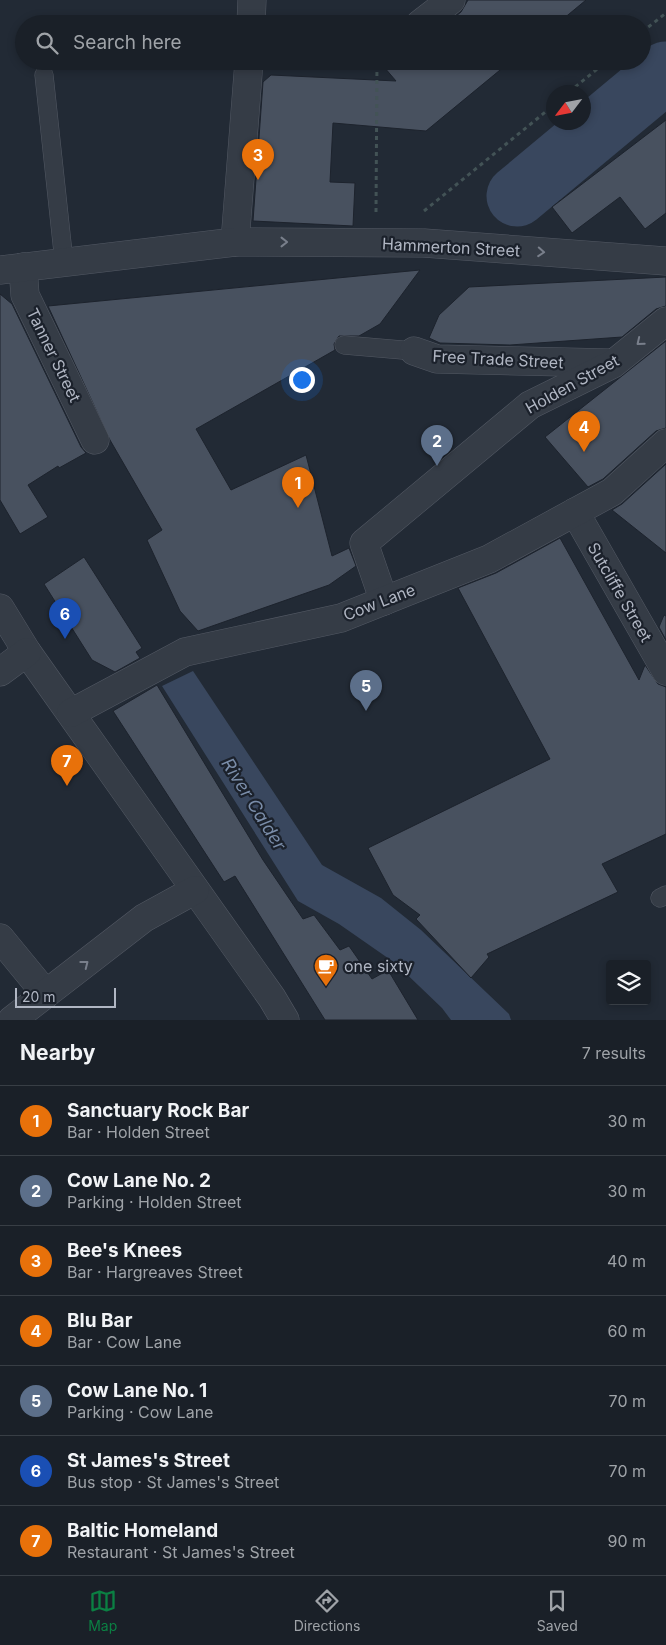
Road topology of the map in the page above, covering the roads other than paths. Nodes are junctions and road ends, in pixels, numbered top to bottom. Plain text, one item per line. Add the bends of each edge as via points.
1 (252, 0) edge
2 (451, 0) edge
3 (251, 15) edge
4 (432, 15) edge
5 (248, 70) edge
6 (44, 75) dead end
7 (235, 242) junction
8 (666, 260) edge
9 (64, 262) junction
10 (12, 268) edge
11 (666, 321) edge
12 (344, 345) dead end
13 (414, 351) joint
14 (613, 364) junction
15 (95, 440) dead end
16 (666, 443) edge
17 (575, 512) junction
18 (384, 601) junction
19 (0, 608) edge
20 (27, 652) junction
21 (666, 671) edge
22 (0, 672) edge
23 (71, 714) junction
24 (194, 890) junction
25 (0, 938) edge
26 (46, 994) junction
27 (12, 1020) edge
28 (285, 1020) edge

1 - 3 street
2 - 4 street
5 - 7 street
6 - 9 lane
7 -> 8 street, Hammerton Street via 424,243
7 - 9 street, Hammerton Street
9 - 10 street, Hammerton Street
10 - 15 street, Tanner Street
11 -> 14 street, Holden Street
12 - 13 lane
13 - 14 street, Free Trade Street via 437,359
14 - 18 street, Holden Street via 530,405 364,543
16 - 17 street, Cow Lane via 612,492
17 - 18 street, Cow Lane via 489,559
17 - 21 street, Sutcliffe Street
18 - 23 street, Cow Lane via 341,618 185,652
19 - 20 street
20 - 22 street
20 - 23 street
23 - 24 street
26 -> 24 street via 144,918
24 - 28 street
25 - 26 street
26 - 27 street

